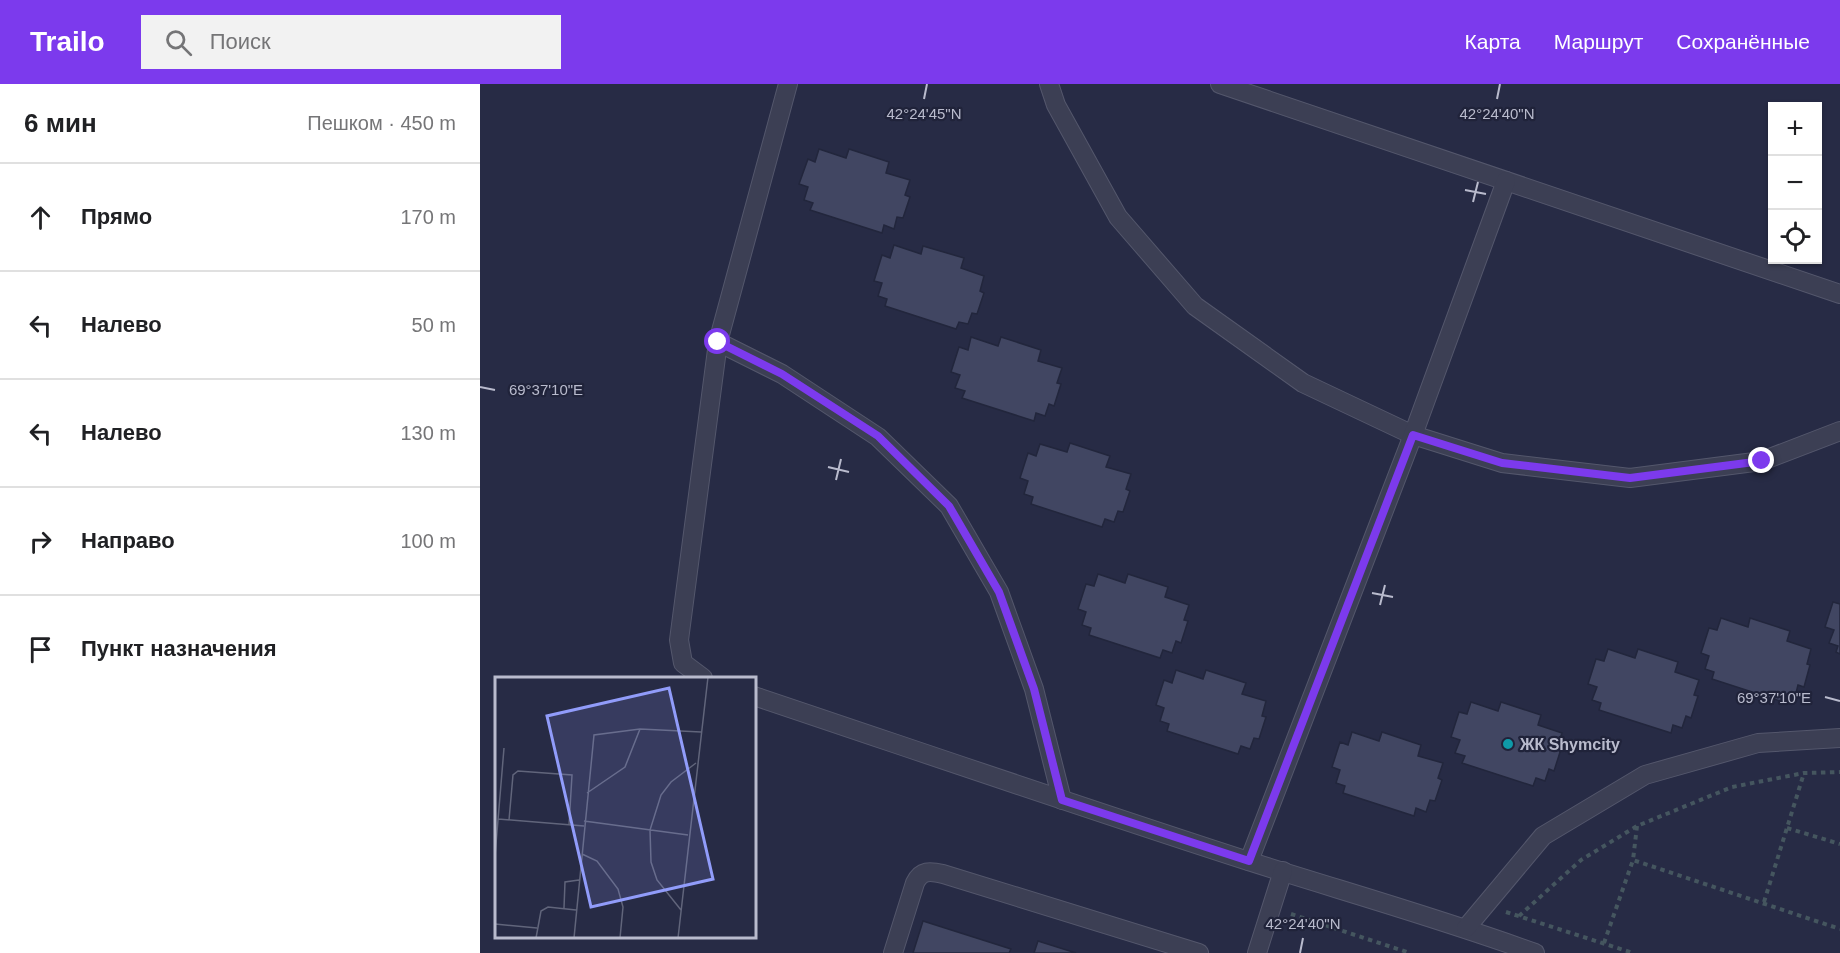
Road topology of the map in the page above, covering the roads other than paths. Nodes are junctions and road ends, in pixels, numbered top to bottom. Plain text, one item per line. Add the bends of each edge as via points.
1 (788, 84) edge
2 (1049, 84) edge
3 (1220, 84) edge
4 (1506, 181) junction
5 (1840, 294) edge
6 (718, 342) junction
7 (1840, 431) edge
8 (1413, 435) junction
9 (703, 677) edge
10 (756, 697) edge
11 (1840, 738) edge
12 (1062, 800) junction
13 (1249, 861) junction
14 (1283, 872) junction
15 (1466, 928) junction
16 (893, 953) edge
17 (1199, 953) edge
18 (1257, 953) edge
19 (1535, 953) edge

1 - 6 street
2 - 8 street via 1056,105 1118,217 1195,306 1303,383
3 - 4 street
4 - 5 street
4 - 8 street
6 - 9 street via 679,640 683,663
6 - 12 street via 782,374 878,436 949,506 999,592 1034,689
7 - 8 street via 1762,461 1630,478 1502,463
8 - 13 street
10 - 12 street
11 - 15 street via 1758,743 1645,775 1543,836
12 - 13 street
13 - 14 street
14 - 15 street
14 - 18 street
15 - 19 street
16 - 17 street via 915,883 927,871

